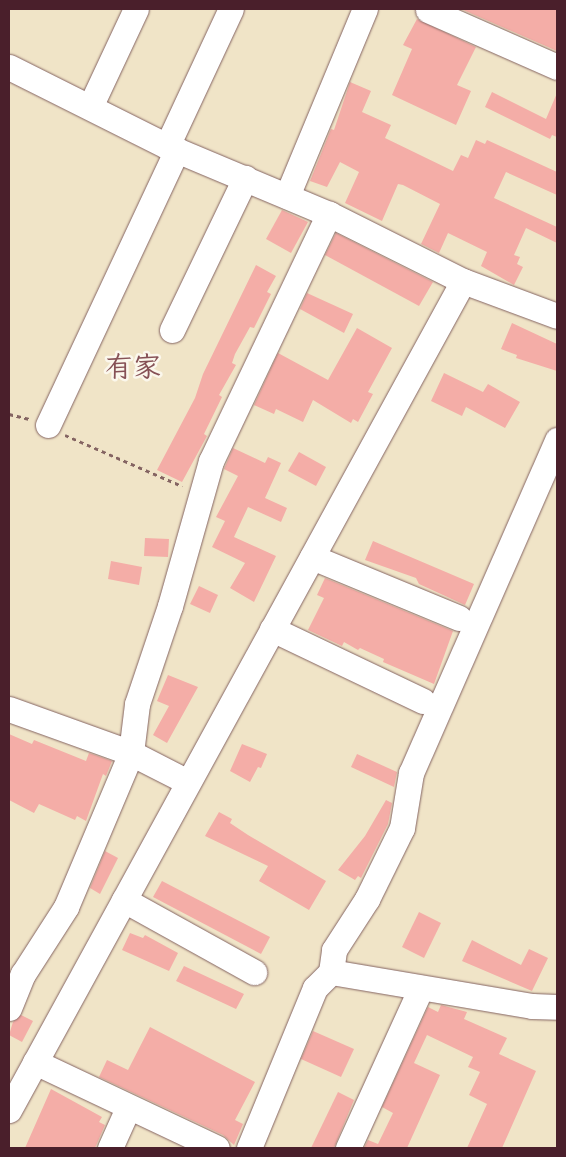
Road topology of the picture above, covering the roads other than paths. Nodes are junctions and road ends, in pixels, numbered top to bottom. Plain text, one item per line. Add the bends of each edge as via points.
1 (136, 9) edge
2 (231, 9) edge
3 (365, 9) edge
4 (428, 10) dead end
5 (557, 66) edge
6 (9, 67) edge
7 (90, 107) junction
8 (172, 148) junction
9 (245, 178) junction
10 (287, 196) junction
11 (329, 214) junction
12 (463, 281) junction
13 (557, 316) edge
14 (172, 330) dead end
15 (48, 425) road end
16 (557, 440) edge
17 (550, 478) edge
18 (312, 557) junction
19 (459, 618) dead end
20 (272, 629) junction
21 (423, 701) dead end
22 (9, 710) edge
23 (131, 754) junction
24 (188, 782) junction
25 (124, 900) junction
26 (254, 972) dead end
27 (331, 972) junction
28 (421, 988) junction
29 (555, 1002) edge
30 (9, 1008) edge
31 (35, 1062) junction
32 (128, 1108) junction
33 (9, 1110) edge
34 (110, 1148) edge
35 (215, 1148) edge
36 (249, 1148) edge
37 (348, 1148) edge

1 - 7 street
2 - 8 street
3 - 10 street
4 - 5 street
6 - 7 street
7 - 8 street
8 - 9 street
8 - 15 street
9 - 10 street
9 - 14 street
10 - 11 street
11 - 12 street
11 - 23 street via 211,461 170,606 137,704
12 - 13 street
12 - 18 street
16 - 17 street
17 - 27 street via 410,773 402,828 367,899 334,950
18 - 19 street
18 - 20 street
20 - 21 street
20 - 24 street
22 - 23 street
23 - 24 street
23 - 30 street via 66,907 24,974
24 - 25 street
25 - 26 street
25 - 31 street
27 - 28 street
27 - 36 street via 315,988
28 - 29 street
28 - 37 street
31 - 32 street
31 - 33 street
32 - 34 street
32 - 35 street

